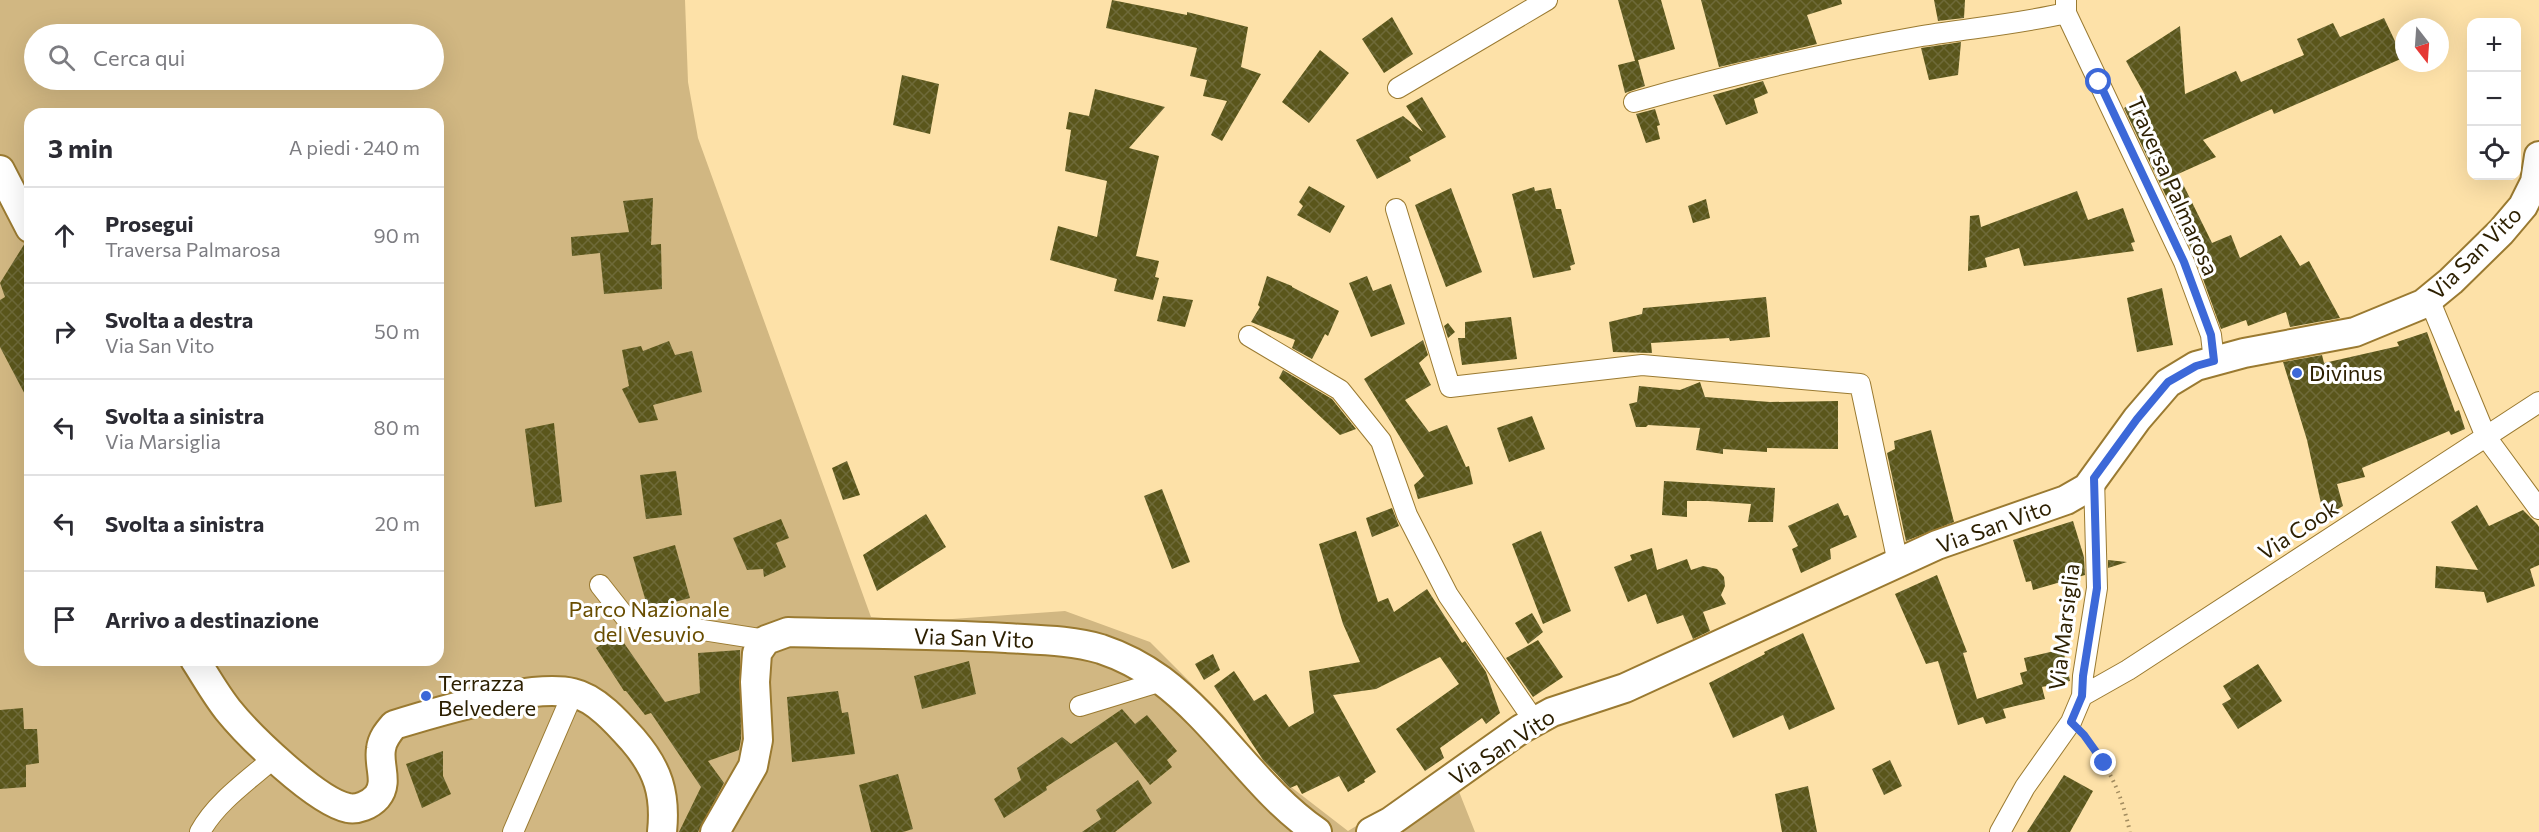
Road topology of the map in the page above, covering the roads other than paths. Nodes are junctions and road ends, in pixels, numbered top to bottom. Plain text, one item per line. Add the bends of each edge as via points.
1 (1547, 0) edge
2 (2066, 6) edge
3 (1398, 88) dead end
4 (1634, 102) dead end
5 (2539, 156) edge
6 (0, 170) edge
7 (1396, 209) dead end
8 (24, 216) edge
9 (2429, 299) junction
10 (1249, 336) dead end
11 (2214, 361) junction
12 (2539, 402) edge
13 (2486, 436) junction
14 (2094, 478) junction
15 (2539, 509) edge
16 (1898, 563) junction
17 (600, 585) dead end
18 (766, 640) junction
19 (199, 666) edge
20 (1162, 681) junction
21 (573, 693) junction
22 (2082, 696) junction
23 (1080, 706) dead end
24 (1535, 722) junction
25 (275, 757) junction
26 (719, 830) edge
27 (200, 832) edge
28 (513, 832) edge
29 (662, 832) edge
30 (1317, 832) edge
31 (1371, 832) edge
32 (2000, 832) edge

1 - 3 street
2 - 4 street via 2022,23 1924,36 1759,68
2 - 11 street, Traversa Palmarosa via 2184,262 2211,335
5 - 9 street, Via San Vito via 2535,182 2523,206
6 - 8 street
7 - 16 street via 1450,387 1642,365 1860,384
9 - 11 street, Via San Vito via 2355,332
9 - 13 street
10 - 24 street via 1340,390 1381,441 1407,515 1448,595
11 - 14 street, Via San Vito via 2168,382
12 - 13 street, Via Cook
13 - 15 street
13 - 22 street, Via Cook via 2138,664
14 - 16 street, Via San Vito via 2087,488 2066,500 1937,545
14 - 22 street, Via Marsiglia via 2097,588
16 - 24 street, Via San Vito via 1625,688 1552,712
17 - 18 street via 626,618
18 - 20 street, Via San Vito via 788,632 1049,641 1100,649 1131,661
18 - 26 street via 757,653 758,740 753,766
19 - 25 street via 227,709
20 - 23 street
20 - 30 street, Via San Vito via 1218,732 1274,797
21 - 25 street via 542,691 483,700 394,725 381,749 383,783 378,796 366,805 350,809 318,794
21 - 28 street
21 - 29 street via 617,722 641,750 663,794
22 - 32 street, Via Marsiglia via 2071,722 2025,787
24 - 31 street, Via San Vito
25 - 27 street via 228,798

